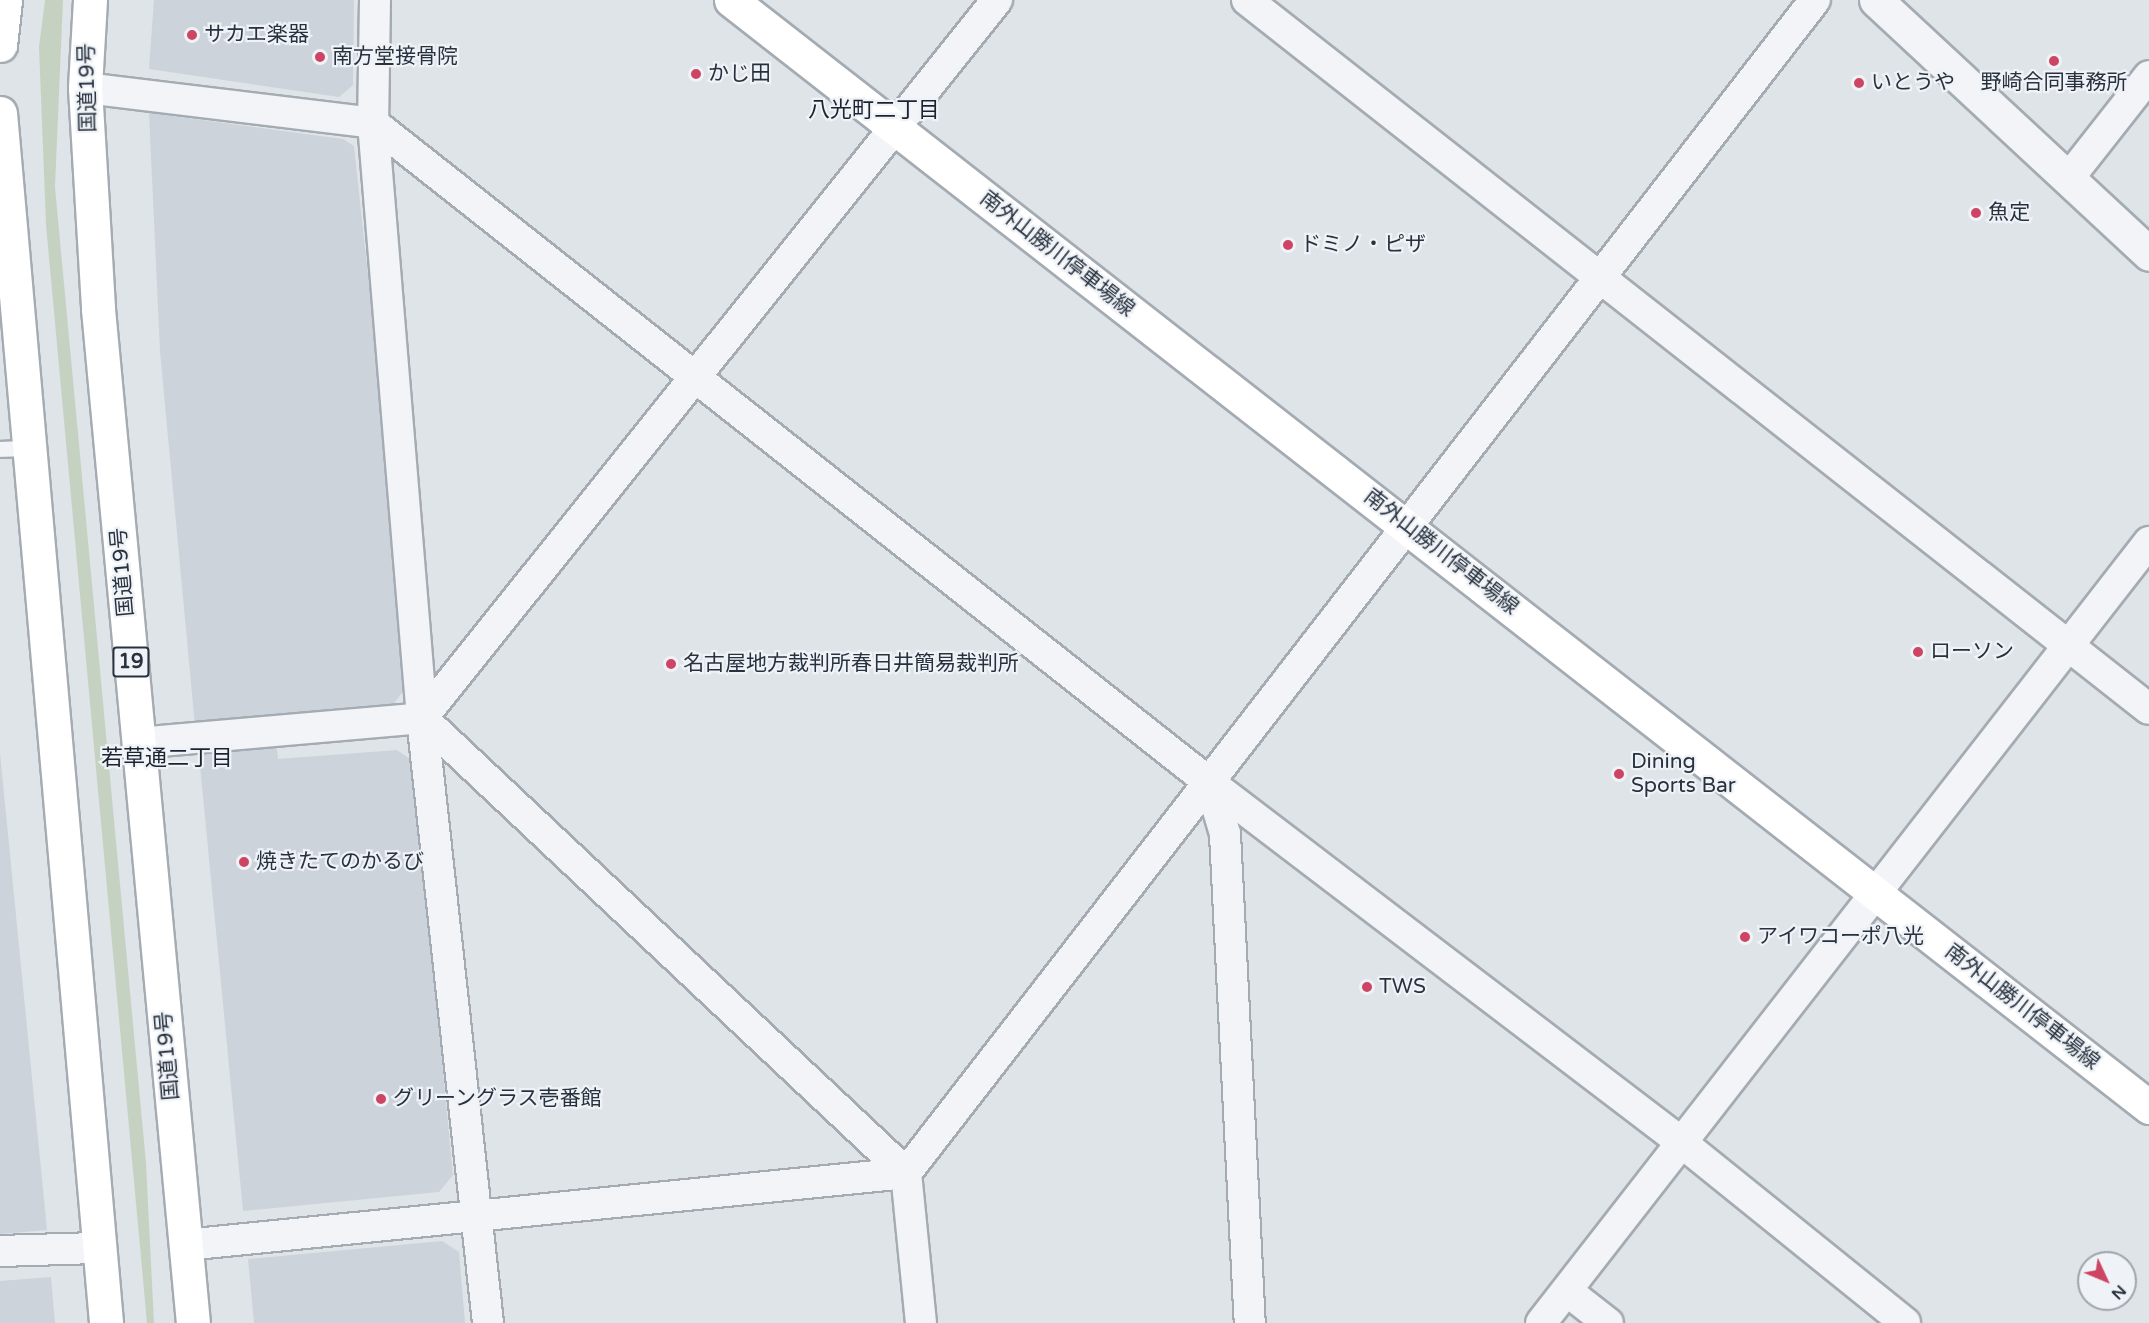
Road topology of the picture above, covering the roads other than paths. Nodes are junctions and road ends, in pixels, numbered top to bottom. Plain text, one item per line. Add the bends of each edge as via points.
1 (5, 0) edge
2 (90, 0) edge
3 (375, 0) edge
4 (731, 0) edge
5 (997, 0) edge
6 (1246, 0) edge
7 (1815, 0) edge
8 (1876, 0) edge
9 (0, 45) edge
10 (2149, 76) edge
11 (85, 88) junction
12 (0, 113) edge
13 (373, 123) junction
14 (896, 130) junction
15 (2068, 179) junction
16 (2149, 254) edge
17 (1598, 274) junction
18 (699, 378) junction
19 (13, 449) edge
20 (1411, 527) junction
21 (2149, 542) edge
22 (2068, 647) junction
23 (2149, 710) edge
24 (422, 718) junction
25 (138, 742) junction
26 (1210, 783) junction
27 (1876, 893) junction
28 (2149, 1107) edge
29 (1681, 1142) junction
30 (906, 1173) junction
31 (477, 1213) junction
32 (185, 1245) junction
33 (97, 1248) junction
34 (0, 1251) edge
35 (1567, 1291) junction
36 (106, 1323) edge
37 (193, 1323) edge
38 (488, 1323) edge
39 (921, 1323) edge
40 (1250, 1323) edge
41 (1541, 1323) edge
42 (1608, 1323) edge
43 (1905, 1323) edge

1 - 9 main road
2 - 11 main road, 国道19号 / 19
3 - 13 street
4 - 14 main road, 南外山勝川停車場線
5 - 14 street
6 - 17 street
7 - 17 street
8 - 15 street
10 - 15 street
11 - 13 street
11 - 25 main road, 国道19号 / 19 via 98,309
12 - 19 main road
13 - 18 street
13 - 24 street
14 - 18 street
14 - 20 main road, 南外山勝川停車場線
15 - 16 street
17 - 20 street
17 - 22 street
18 - 24 street
18 - 26 street
19 - 33 main road
20 - 26 street
20 - 27 main road, 南外山勝川停車場線
21 - 22 street
22 - 23 street
22 - 27 street
24 - 25 street
24 - 30 street
24 - 31 street
25 - 32 main road, 国道19号 / 19
26 - 29 street
26 - 30 street
26 - 40 street via 1225,834
27 - 28 main road, 南外山勝川停車場線
27 - 29 street
29 - 35 street
29 - 43 street
30 - 31 street
30 - 39 street
31 - 32 street
31 - 38 street
32 - 37 main road, 国道19号 / 19
33 - 34 street
33 - 36 main road
35 - 41 street
35 - 42 street

